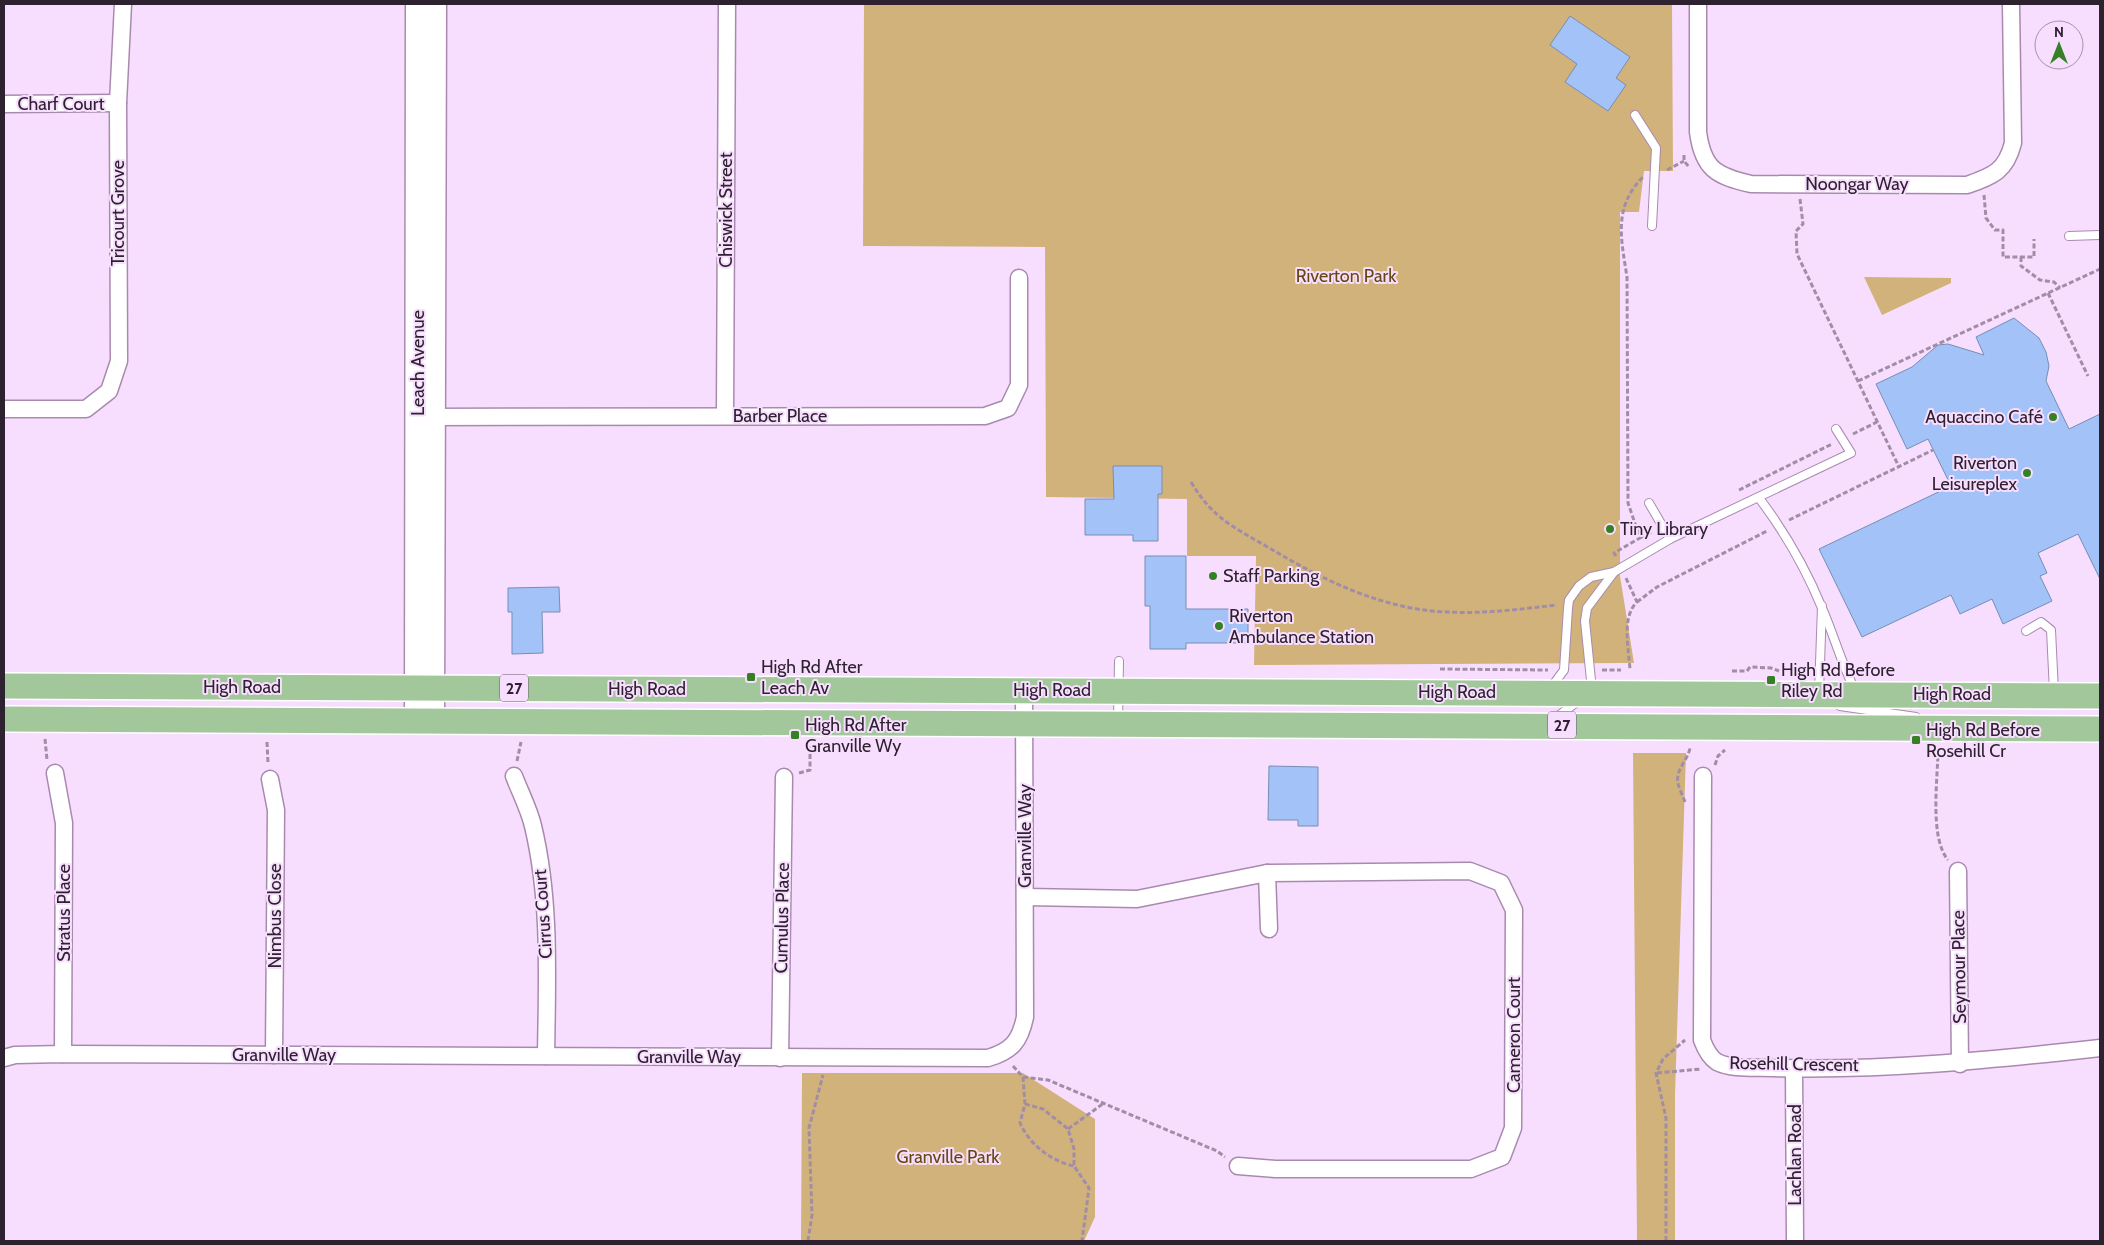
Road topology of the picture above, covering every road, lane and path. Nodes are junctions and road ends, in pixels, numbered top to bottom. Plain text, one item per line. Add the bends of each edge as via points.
1 (123, 4) edge
2 (417, 4) edge
3 (435, 4) edge
4 (727, 4) edge
5 (1698, 4) edge
6 (2011, 4) edge
7 (118, 103) junction
8 (4, 104) edge
9 (1635, 115) dead end
10 (1656, 172) junction
11 (1695, 174) dead end
12 (1809, 196) dead end
13 (1977, 196) dead end
14 (1652, 226) dead end
15 (2100, 235) edge
16 (2069, 236) dead end
17 (2034, 239) dead end
18 (2021, 257) junction
19 (2100, 269) edge
20 (1019, 278) dead end
21 (2060, 288) junction
22 (2048, 293) junction
23 (2088, 376) dead end
24 (1858, 381) junction
25 (4, 408) edge
26 (725, 416) junction
27 (426, 417) junction
28 (1878, 422) junction
29 (1836, 429) dead end
30 (1843, 439) junction
31 (1899, 467) dead end
32 (1191, 482) dead end
33 (1731, 494) dead end
34 (1759, 498) junction
35 (1649, 504) dead end
36 (1663, 527) junction
37 (1640, 538) junction
38 (1670, 539) junction
39 (1618, 570) junction
40 (1822, 606) junction
41 (1568, 608) junction
42 (2026, 631) dead end
43 (1119, 661) dead end
44 (1630, 670) dead end
45 (4, 686) edge
46 (425, 688) junction
47 (1024, 690) junction
48 (1119, 691) junction
49 (1548, 692) junction
50 (1592, 692) junction
51 (1819, 693) junction
52 (1858, 694) junction
53 (2055, 695) junction
54 (2100, 696) edge
55 (4, 720) edge
56 (424, 722) junction
57 (1024, 724) junction
58 (1118, 724) junction
59 (1546, 725) junction
60 (1984, 727) junction
61 (2100, 729) edge
62 (266, 741) dead end
63 (810, 744) dead end
64 (1690, 747) dead end
65 (1938, 748) dead end
66 (55, 773) dead end
67 (514, 776) dead end
68 (1703, 776) dead end
69 (784, 778) joint
70 (270, 779) joint
71 (1686, 808) dead end
72 (1958, 871) joint
73 (1268, 873) junction
74 (1026, 897) junction
75 (1269, 929) dead end
76 (1687, 1037) dead end
77 (1012, 1048) junction
78 (2100, 1048) edge
79 (63, 1054) junction
80 (274, 1055) junction
81 (546, 1056) junction
82 (4, 1058) edge
83 (780, 1058) junction
84 (1716, 1061) junction
85 (1960, 1064) junction
86 (1794, 1068) junction
87 (824, 1072) dead end
88 (1656, 1073) junction
89 (1023, 1077) junction
90 (1104, 1103) junction
91 (1025, 1104) junction
92 (1068, 1128) junction
93 (1074, 1166) junction
94 (1238, 1166) joint
95 (808, 1241) edge
96 (1082, 1241) edge
97 (1666, 1241) edge
98 (1795, 1241) edge

1 - 7 street, Tricourt Grove
2 - 27 street, Leach Avenue
3 - 27 street, Leach Avenue
4 - 26 street, Chiswick Street
5 - 6 street, Noongar Way via 1700,151 1718,174 1751,184 1967,185 1987,179 2009,160 2013,143
7 - 8 street, Charf Court
7 - 25 street, Tricourt Grove via 119,361 109,390 86,409
9 - 10 lane via 1656,148
10 - 11 path via 1675,168 1684,161
10 - 14 lane
10 - 37 path via 1645,175 1630,190 1621,217 1627,277 1628,503
12 - 24 path via 1799,195 1803,224 1796,231 1796,254
13 - 18 path via 1984,195 1986,218 1996,230 2004,230 2004,257
15 - 16 lane
17 - 18 path via 2034,258
18 - 21 path via 2021,266 2040,280 2054,282
19 - 21 path
20 - 26 street, Barber Place via 1019,385 1008,408 985,416
21 - 22 path
22 - 23 path
22 - 24 path
24 - 28 path
26 - 27 street, Barber Place
27 - 46 street, Leach Avenue
28 - 30 path
28 - 31 path
29 - 30 lane
30 - 33 path
30 - 34 lane via 1851,453
32 - 41 path via 1218,518 1299,566 1355,593 1446,612
34 - 38 lane
34 - 40 lane via 1779,525
35 - 36 lane
36 - 37 path
36 - 38 lane
37 - 39 path via 1614,553
38 - 39 lane
39 - 41 lane via 1591,578 1579,586 1569,600
39 - 44 path via 1637,602 1630,608 1628,617
39 - 50 lane via 1587,608 1585,621
40 - 51 lane
40 - 52 lane via 1846,672
41 - 49 lane via 1564,670
42 - 53 lane via 2041,622 2052,630
43 - 48 lane
45 - 46 main road, High Road / 27
46 - 47 main road, High Road / 27
46 - 56 street, Leach Avenue
47 - 48 main road, High Road / 27
47 - 57 street, Granville Way
48 - 49 main road, High Road / 27
48 - 58 lane
49 - 50 main road, High Road / 27
50 - 51 main road, High Road / 27
50 - 59 lane
51 - 52 main road, High Road / 27
51 - 60 lane via 1824,703 1833,705
52 - 53 main road, High Road / 27
53 - 54 main road, High Road / 27
55 - 56 main road, High Road / 27
56 - 57 main road, High Road / 27
57 - 58 main road, High Road / 27
57 - 74 street, Granville Way
58 - 59 main road, High Road / 27
59 - 60 main road, High Road / 27
60 - 61 main road, High Road / 27
62 - 70 path
63 - 69 path via 810,770
64 - 71 path via 1677,781
65 - 72 path via 1937,838 1942,853
66 - 79 street, Stratus Place via 64,823
67 - 81 street, Cirrus Court via 533,825 544,886
68 - 84 street, Rosehill Crescent via 1702,1040
69 - 83 street, Cumulus Place
70 - 80 street, Nimbus Close via 276,810
72 - 85 street, Seymour Place
73 - 74 street, Cameron Court via 1136,899
73 - 75 street
73 - 94 street, Cameron Court via 1470,871 1501,883 1514,910 1513,1128 1502,1157 1471,1169 1275,1169
74 - 77 street, Granville Way via 1025,1017 1022,1033
76 - 88 path via 1663,1059
77 - 83 street, Granville Way via 988,1058
77 - 89 path via 1011,1064
78 - 85 street, Rosehill Crescent
79 - 80 street, Granville Way
79 - 82 street, Granville Way
80 - 81 street, Granville Way
81 - 83 street, Granville Way
84 - 86 street, Rosehill Crescent via 1731,1066
84 - 88 path via 1709,1068
85 - 86 street, Rosehill Crescent
86 - 98 street, Lachlan Road
87 - 95 path via 809,1128 812,1215
88 - 97 path via 1666,1118
89 - 90 path via 1048,1080
89 - 91 path
90 - 92 path
90 - 94 path via 1217,1151
91 - 92 path via 1043,1109
91 - 93 path via 1020,1123 1026,1137 1051,1157
92 - 93 path via 1074,1149
93 - 96 path via 1088,1188

